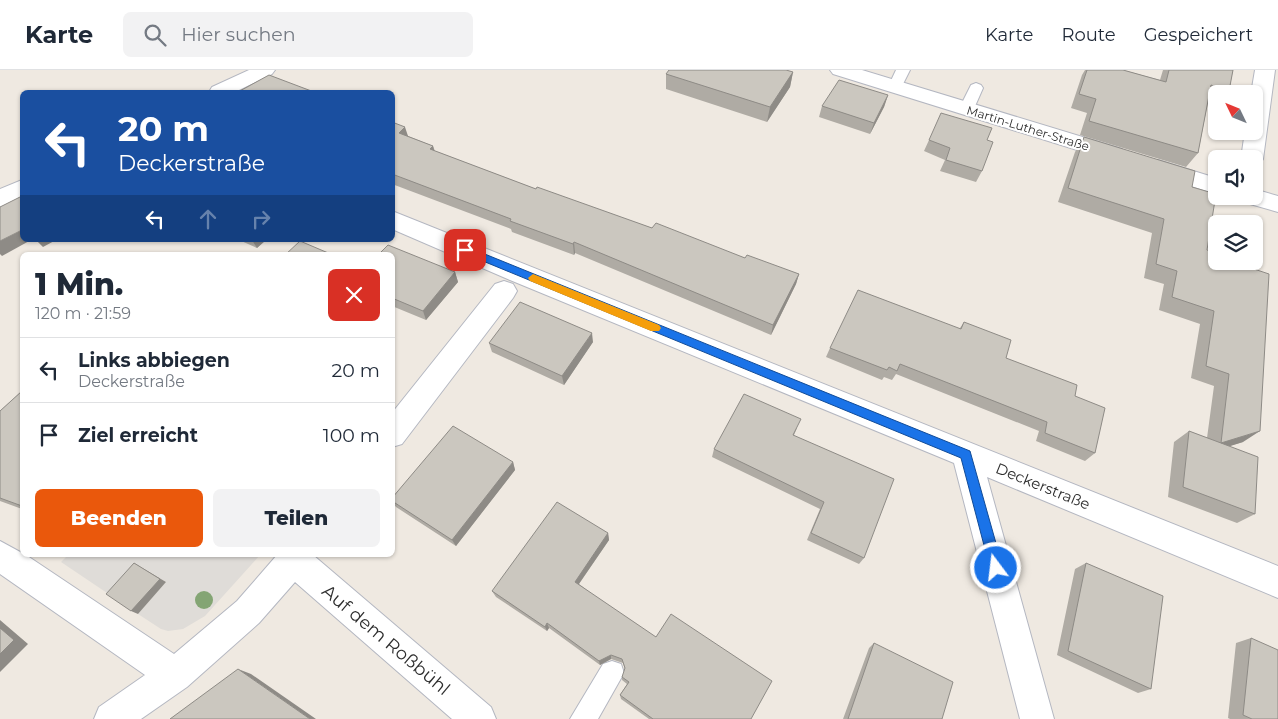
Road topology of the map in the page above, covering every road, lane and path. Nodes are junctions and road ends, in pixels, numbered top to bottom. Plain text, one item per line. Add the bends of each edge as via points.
1 (265, 70) edge
2 (840, 70) edge
3 (1265, 70) edge
4 (899, 78) edge
5 (976, 88) dead end
6 (223, 90) edge
7 (967, 109) junction
8 (1253, 150) edge
9 (1208, 183) edge
10 (20, 189) edge
11 (0, 199) edge
12 (1263, 200) edge
13 (1278, 204) edge
14 (395, 220) edge
15 (504, 292) dead end
16 (395, 431) edge
17 (966, 455) junction
18 (0, 556) edge
19 (295, 558) edge
20 (1278, 582) edge
21 (612, 673) edge
22 (175, 675) junction
23 (111, 719) edge
24 (479, 719) edge
25 (583, 719) edge
26 (1037, 719) edge

1 - 6 street
2 - 4 street, Martin-Luther-Straße
3 - 8 street
4 - 7 street, Martin-Luther-Straße
5 - 7 lane
7 - 9 street, Martin-Luther-Straße
10 - 11 street
12 - 13 street
14 - 17 street, Deckerstraße
15 - 16 street
17 - 20 street, Deckerstraße
17 - 26 street
18 - 22 street
19 - 22 street, Auf dem Roßbühl via 248,612
19 - 24 street, Auf dem Roßbühl
21 - 25 lane
22 - 23 street, Auf dem Roßbühl

